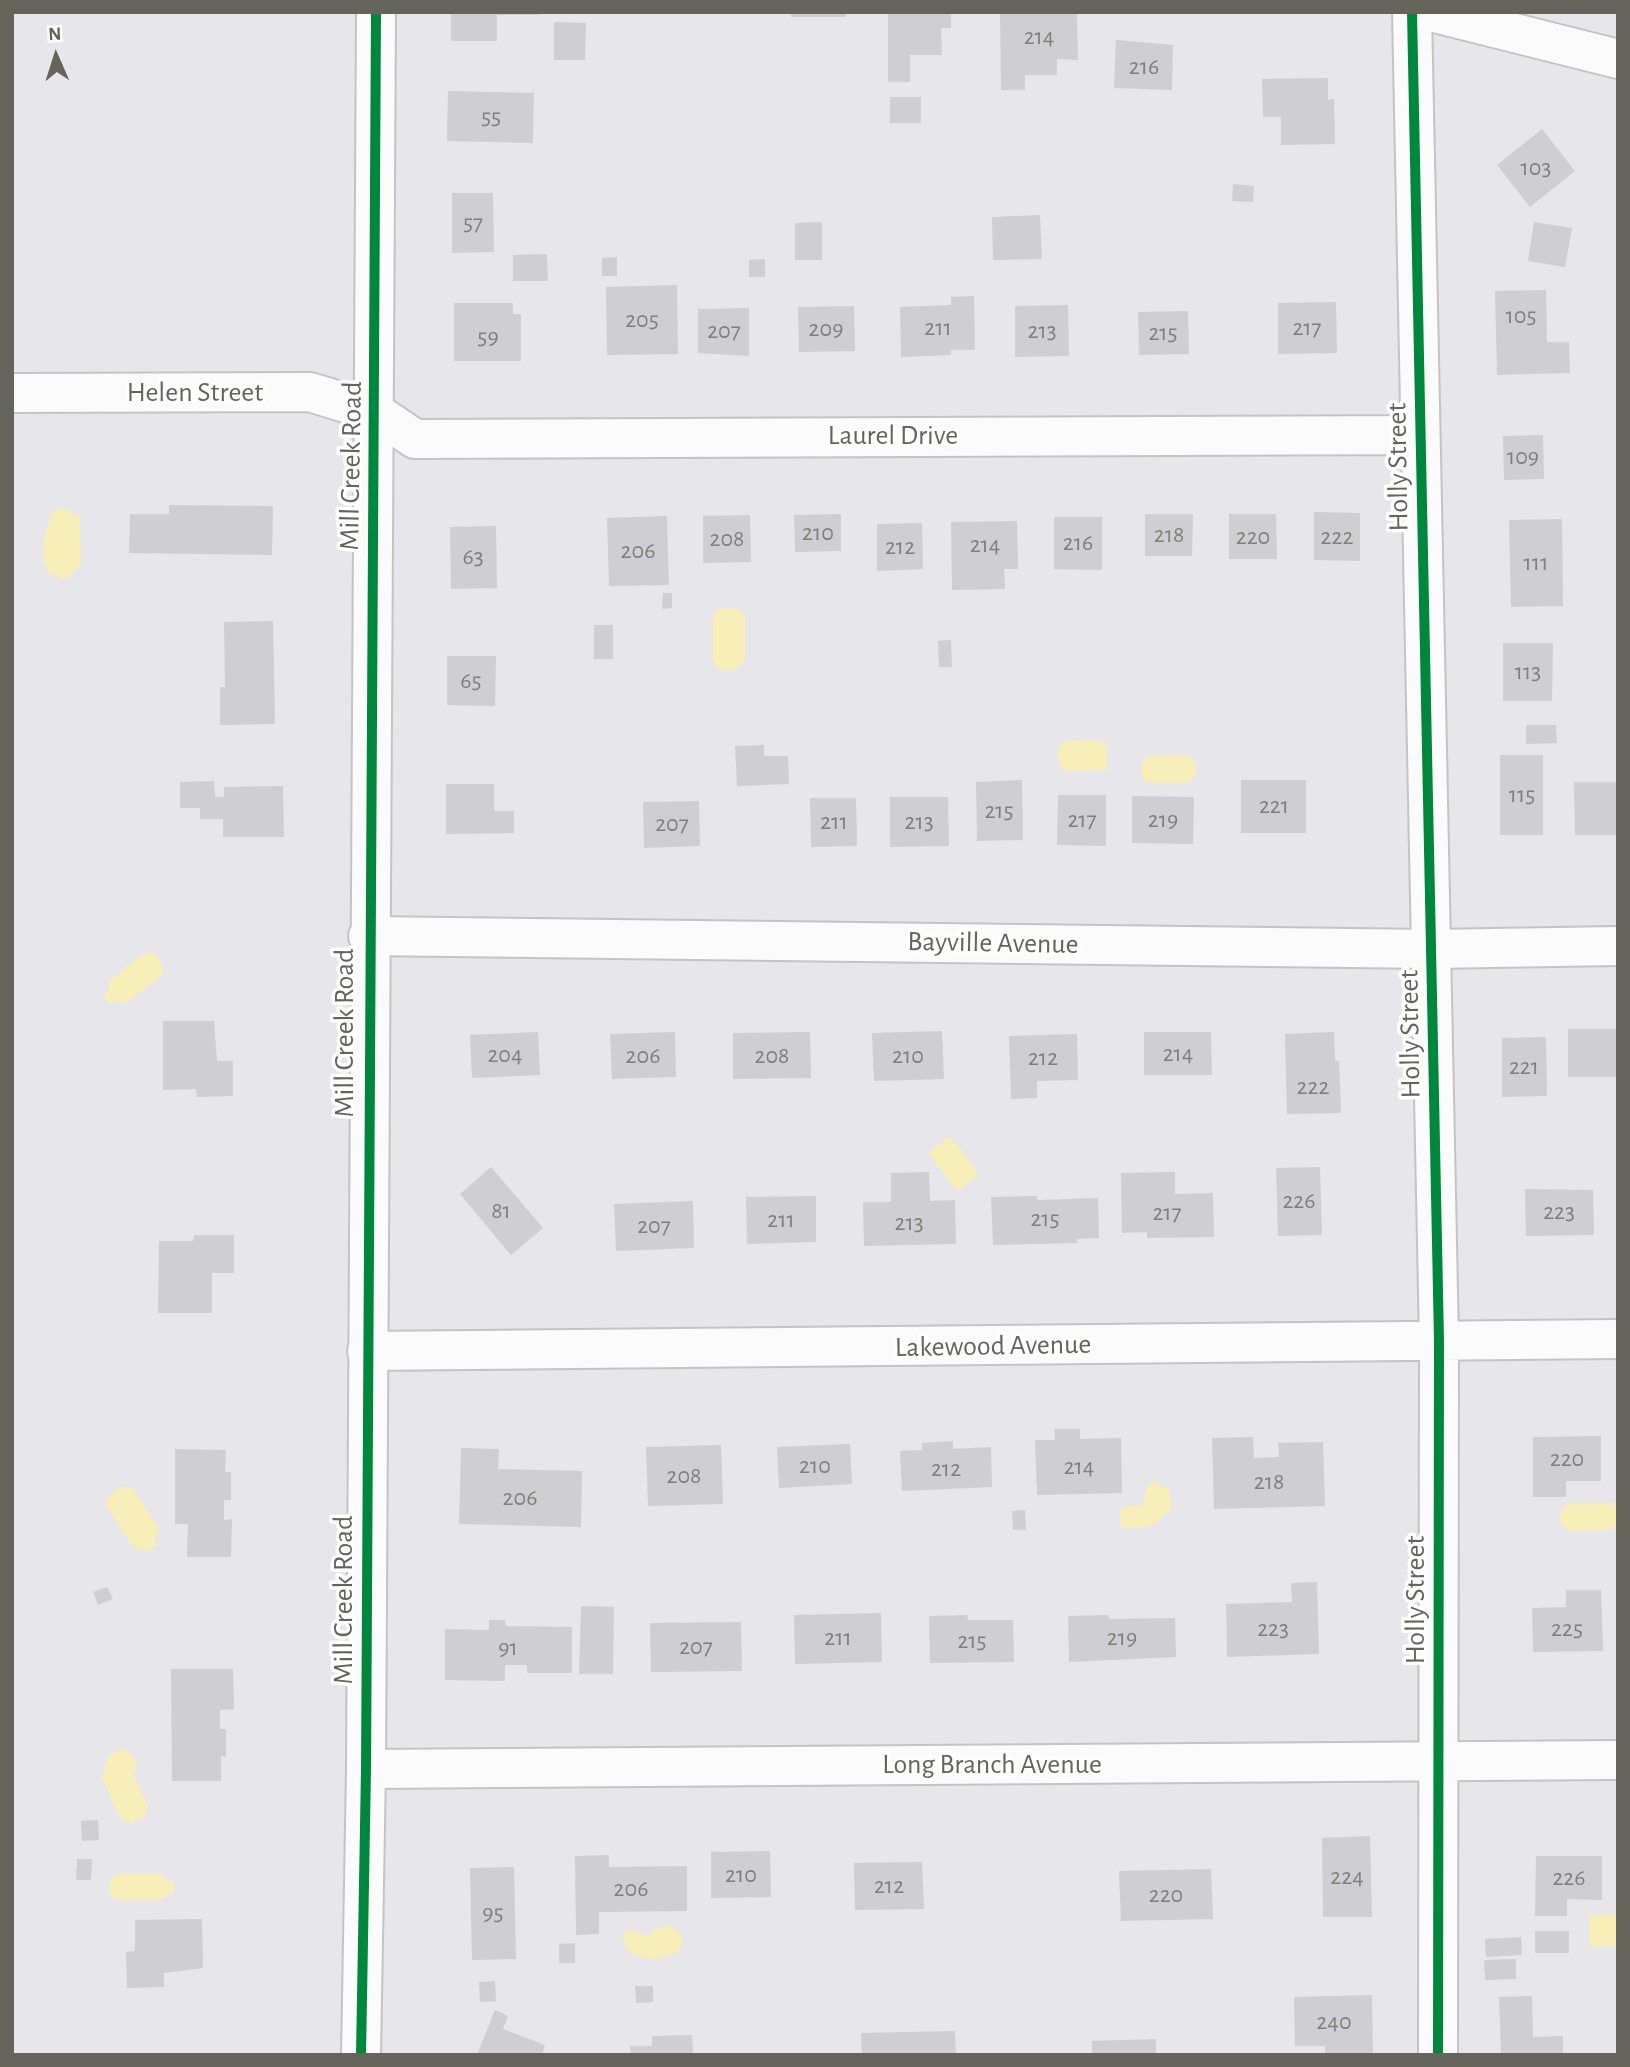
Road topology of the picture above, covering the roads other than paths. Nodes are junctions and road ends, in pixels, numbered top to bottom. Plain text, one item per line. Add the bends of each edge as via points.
1 (376, 12) edge
2 (1412, 12) edge
3 (1431, 12) edge
4 (1618, 59) edge
5 (12, 393) edge
6 (375, 412) junction
7 (1420, 435) junction
8 (369, 936) junction
9 (1618, 946) edge
10 (1431, 949) junction
11 (1618, 1339) edge
12 (1439, 1342) junction
13 (367, 1351) junction
14 (1618, 1760) edge
15 (1439, 1762) junction
16 (366, 1769) junction
17 (361, 2055) edge
18 (1438, 2055) edge

1 - 6 street, Mill Creek Road
2 - 7 street, Holly Street
3 - 4 street
5 - 6 street, Helen Street via 310,393
6 - 7 street, Laurel Drive via 415,439
6 - 8 street, Mill Creek Road
7 - 10 street, Holly Street
8 - 10 street, Bayville Avenue
8 - 13 street, Mill Creek Road
9 - 10 street, Bayville Avenue
10 - 12 street, Holly Street
11 - 12 street, Lakewood Avenue
12 - 13 street, Lakewood Avenue
12 - 15 street, Holly Street
13 - 16 street, Mill Creek Road
14 - 15 street, Long Branch Avenue
15 - 16 street, Long Branch Avenue
15 - 18 street, Holly Street
16 - 17 street, Mill Creek Road

